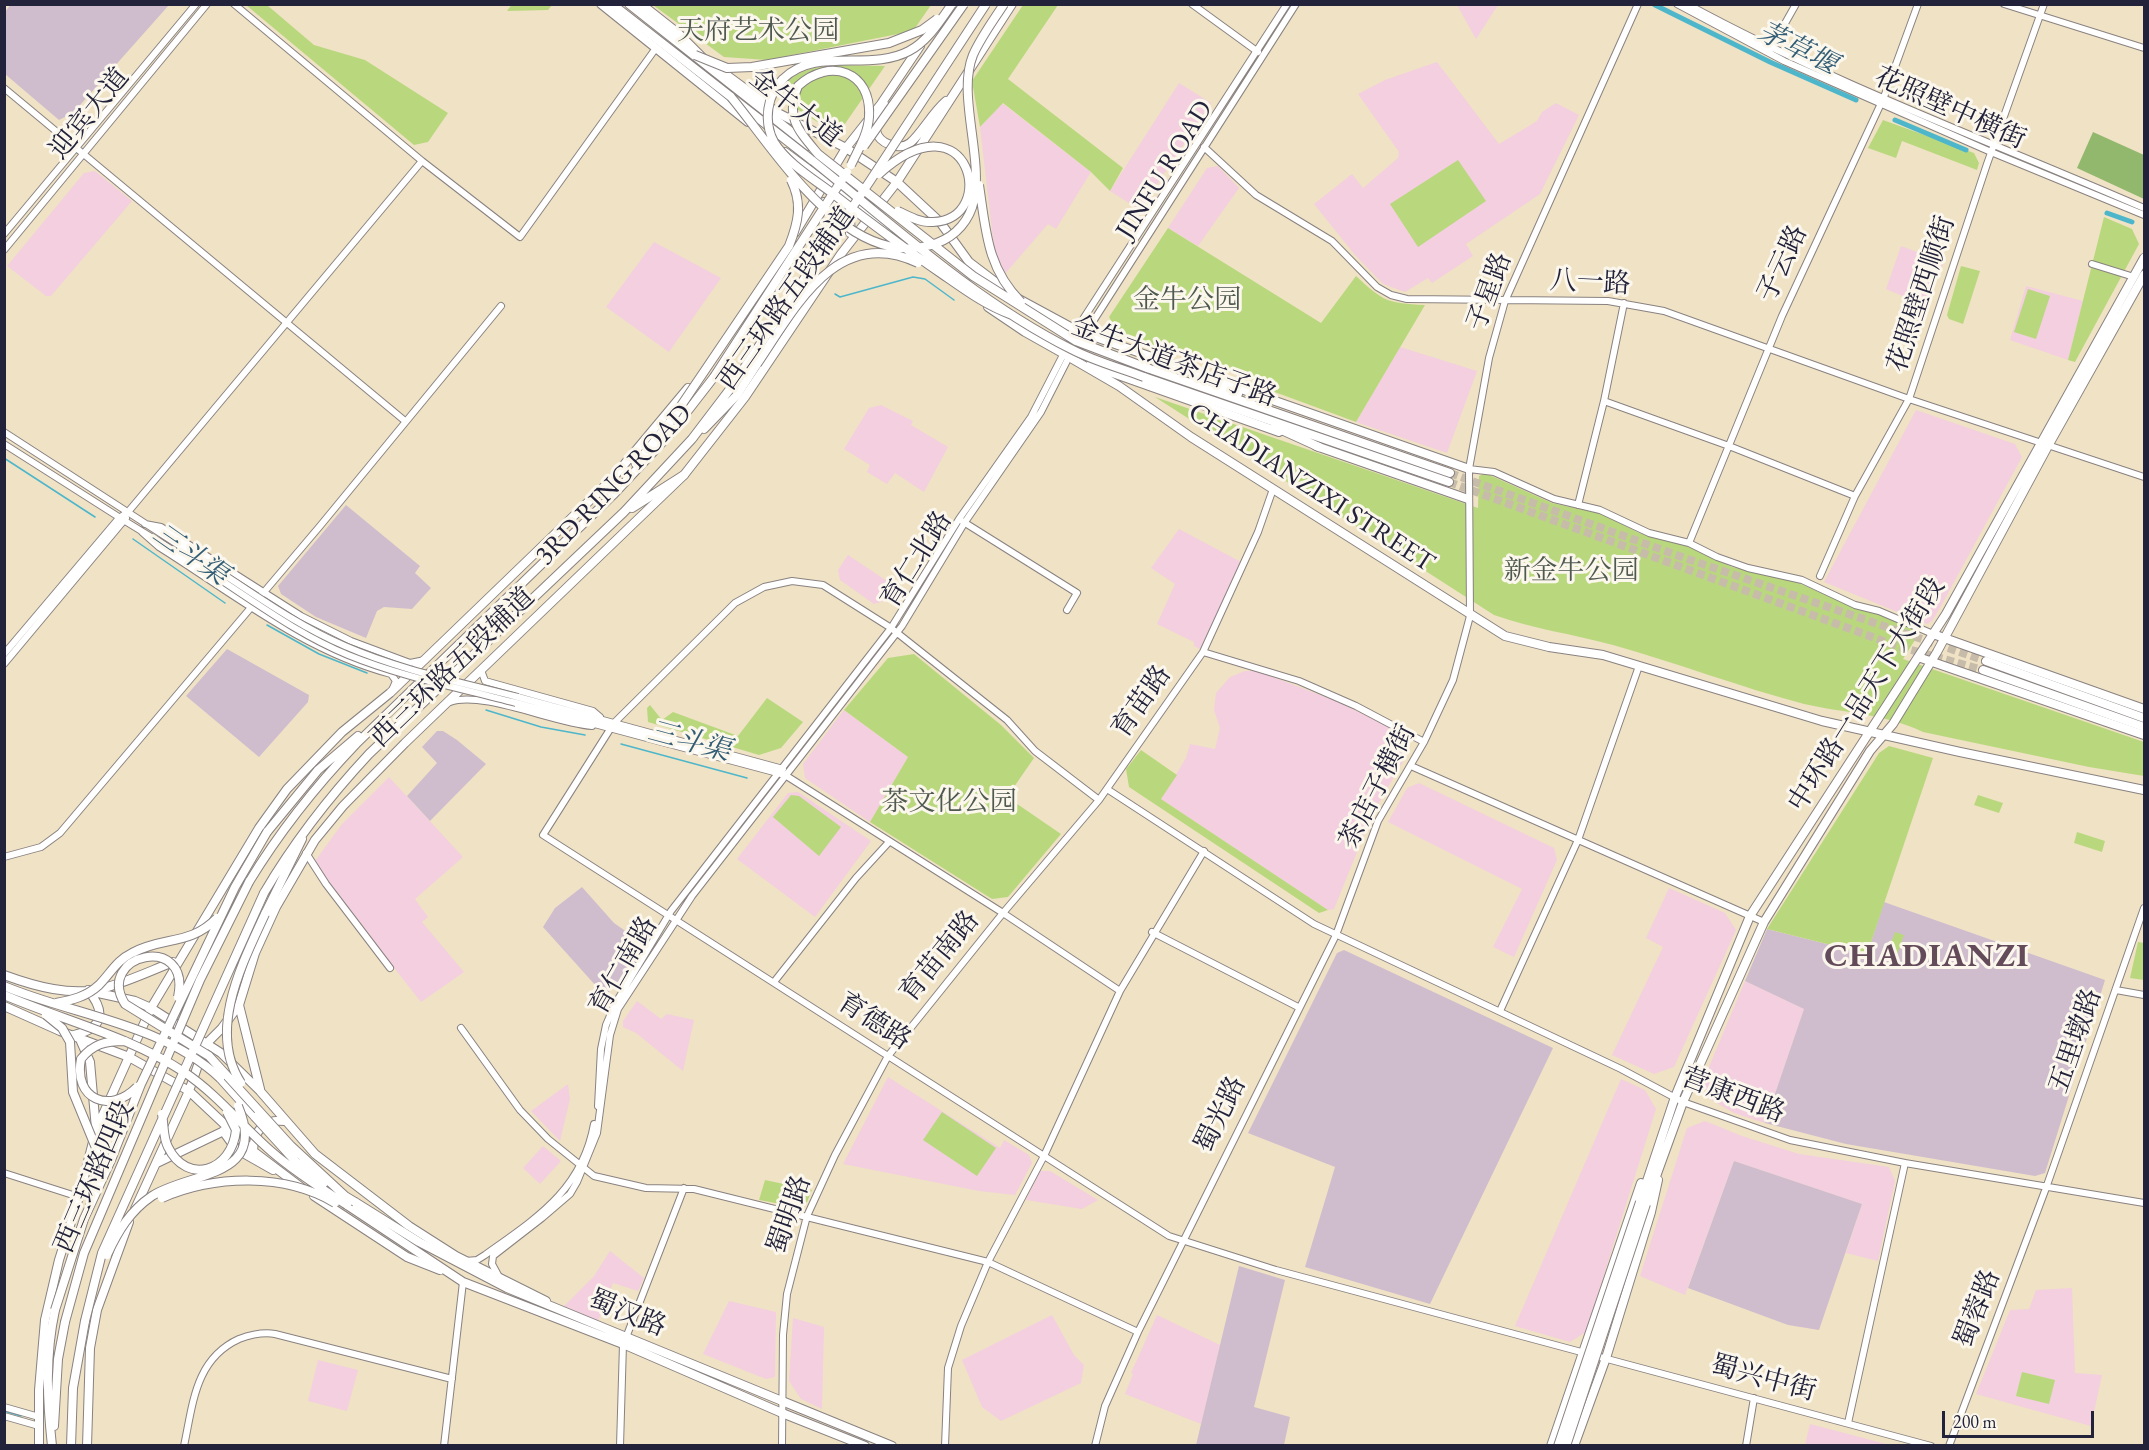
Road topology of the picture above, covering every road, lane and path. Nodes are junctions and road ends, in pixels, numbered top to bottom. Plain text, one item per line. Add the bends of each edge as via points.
1 (196, 4) edge
2 (207, 4) edge
3 (234, 4) edge
4 (602, 4) edge
5 (612, 4) edge
6 (629, 4) edge
7 (641, 4) edge
8 (964, 4) edge
9 (986, 4) edge
10 (1004, 4) edge
11 (1012, 4) edge
12 (1192, 4) edge
13 (1287, 4) edge
14 (1296, 4) edge
15 (1638, 4) edge
16 (1677, 4) edge
17 (1687, 4) edge
18 (1796, 4) edge
19 (1918, 4) edge
20 (2004, 4) edge
21 (2044, 4) edge
22 (950, 5) edge
23 (2040, 15) junction
24 (656, 48) junction
25 (2145, 48) edge
26 (1257, 51) junction
27 (1769, 51) junction
28 (695, 55) junction
29 (1263, 56) junction
30 (4, 88) edge
31 (888, 94) junction
32 (953, 95) junction
33 (731, 97) junction
34 (1883, 99) junction
35 (1204, 147) junction
36 (76, 148) junction
37 (846, 148) junction
38 (1992, 149) junction
39 (818, 154) junction
40 (84, 156) junction
41 (422, 161) junction
42 (851, 165) junction
43 (786, 169) junction
44 (976, 171) junction
45 (870, 181) junction
46 (897, 182) junction
47 (826, 184) junction
48 (889, 207) junction
49 (2145, 208) edge
50 (811, 210) junction
51 (870, 215) junction
52 (880, 215) joint
53 (2145, 215) edge
54 (890, 231) joint
55 (4, 234) edge
56 (4, 250) edge
57 (842, 254) junction
58 (2145, 258) edge
59 (2092, 264) dead end
60 (944, 275) junction
61 (2145, 275) edge
62 (2134, 277) junction
63 (1505, 301) junction
64 (1624, 303) junction
65 (501, 306) dead end
66 (1012, 315) junction
67 (1035, 315) junction
68 (288, 322) junction
69 (1076, 330) junction
70 (1087, 334) junction
71 (1768, 349) junction
72 (1066, 356) junction
73 (1146, 372) junction
74 (1197, 373) junction
75 (1909, 399) junction
76 (1604, 401) junction
77 (1226, 404) junction
78 (1265, 408) junction
79 (405, 421) junction
80 (4, 432) edge
81 (692, 439) junction
82 (4, 444) edge
83 (2044, 445) junction
84 (1729, 446) junction
85 (1319, 447) junction
86 (1469, 469) junction
87 (684, 475) junction
88 (2145, 477) edge
89 (1273, 489) junction
90 (613, 495) junction
91 (1855, 495) junction
92 (1468, 499) junction
93 (1578, 505) junction
94 (128, 512) junction
95 (624, 512) junction
96 (122, 520) junction
97 (962, 521) junction
98 (145, 524) junction
99 (142, 532) junction
100 (1689, 543) junction
101 (212, 570) junction
102 (1820, 576) dead end
103 (263, 592) junction
104 (251, 606) junction
105 (1067, 610) dead end
106 (1470, 616) junction
107 (894, 630) junction
108 (1933, 634) junction
109 (1945, 639) junction
110 (1203, 652) junction
111 (4, 654) edge
112 (1918, 657) junction
113 (425, 660) junction
114 (1986, 661) tunnel mouth
115 (1931, 662) junction
116 (4, 664) edge
117 (1639, 666) junction
118 (481, 670) junction
119 (1983, 670) tunnel mouth
120 (390, 693) junction
121 (450, 702) junction
122 (2145, 709) edge
123 (2145, 718) edge
124 (602, 723) junction
125 (374, 726) junction
126 (612, 726) junction
127 (2145, 727) edge
128 (1869, 732) junction
129 (1884, 735) junction
130 (2145, 735) edge
131 (1424, 742) junction
132 (1411, 766) junction
133 (782, 773) junction
134 (1107, 789) junction
135 (2145, 790) edge
136 (1099, 801) junction
137 (311, 821) junction
138 (1578, 840) junction
139 (889, 842) junction
140 (1204, 851) junction
141 (306, 853) junction
142 (4, 857) edge
143 (249, 882) joint
144 (264, 893) joint
145 (2145, 908) edge
146 (224, 911) junction
147 (1003, 913) junction
148 (1750, 916) junction
149 (672, 917) junction
150 (1764, 922) junction
151 (1152, 933) junction
152 (1336, 935) junction
153 (177, 961) junction
154 (390, 968) dead end
155 (4, 975) edge
156 (774, 982) junction
157 (4, 986) edge
158 (88, 990) junction
159 (2116, 990) junction
160 (1119, 991) junction
161 (4, 995) edge
162 (2145, 995) edge
163 (55, 1004) junction
164 (239, 1005) junction
165 (4, 1006) edge
166 (176, 1006) junction
167 (1298, 1007) junction
168 (151, 1008) junction
169 (41, 1011) junction
170 (1500, 1011) junction
171 (461, 1028) dead end
172 (77, 1036) junction
173 (131, 1041) junction
174 (205, 1045) junction
175 (888, 1056) junction
176 (129, 1057) junction
177 (220, 1078) junction
178 (141, 1084) junction
179 (205, 1087) junction
180 (189, 1091) junction
181 (260, 1091) junction
182 (1676, 1098) junction
183 (251, 1099) junction
184 (1683, 1102) junction
185 (162, 1114) junction
186 (284, 1121) junction
187 (96, 1130) junction
188 (225, 1130) junction
189 (253, 1151) junction
190 (1044, 1156) junction
191 (1905, 1163) junction
192 (155, 1164) junction
193 (1655, 1165) junction
194 (583, 1167) junction
195 (4, 1173) edge
196 (282, 1174) junction
197 (684, 1188) junction
198 (2046, 1188) junction
199 (94, 1195) junction
200 (79, 1197) junction
201 (348, 1203) junction
202 (1643, 1203) junction
203 (2145, 1203) edge
204 (807, 1216) junction
205 (128, 1217) junction
206 (1183, 1242) junction
207 (465, 1261) junction
208 (988, 1262) junction
209 (455, 1276) junction
210 (499, 1277) junction
211 (463, 1282) junction
212 (92, 1288) junction
213 (559, 1309) junction
214 (1138, 1332) junction
215 (625, 1340) junction
216 (1585, 1351) junction
217 (1606, 1358) junction
218 (452, 1379) junction
219 (1754, 1398) junction
220 (782, 1401) junction
221 (4, 1407) edge
222 (782, 1413) junction
223 (4, 1416) edge
224 (39, 1421) junction
225 (1848, 1424) junction
226 (39, 1446) edge
227 (52, 1446) edge
228 (71, 1446) edge
229 (87, 1446) edge
230 (184, 1446) edge
231 (444, 1446) edge
232 (620, 1446) edge
233 (782, 1446) edge
234 (865, 1446) edge
235 (892, 1446) edge
236 (945, 1446) edge
237 (1095, 1446) edge
238 (1551, 1446) edge
239 (1558, 1446) edge
240 (1566, 1446) edge
241 (1574, 1446) edge
242 (1746, 1446) edge
243 (1931, 1446) edge
244 (1949, 1446) edge

1 - 36 street, 迎宾大道
2 - 40 street, 迎宾大道
3 - 41 street
4 - 24 main road
5 - 33 highway, 金牛大道
6 - 28 highway, 金牛大道
7 - 37 main road via 778,113
8 - 42 highway, 3RD RING ROAD, bridge
9 - 45 highway, 3RD RING ROAD, bridge
10 - 44 highway, bridge via 972,57 969,78
11 - 32 main road, 西三环路五段辅道
12 - 26 street
13 - 26 street, JINFU ROAD
14 - 29 street, JINFU ROAD
15 - 63 street, 子星路
16 - 27 street, 花照壁中横街
17 - 27 street, 花照壁中横街
18 - 27 street
19 - 34 street, 子云路
20 - 23 street
21 - 23 street, 花照壁西顺街
22 - 28 highway, bridge via 921,30 890,43 739,68 727,68
22 - 31 main road, 西三环路五段辅道
22 - 60 highway, bridge via 921,43 894,57 825,62 795,69 773,91 768,114 774,142 788,159 888,238
23 - 25 street
23 - 38 street, 花照壁西顺街
24 - 41 street via 520,237
24 - 47 main road
26 - 29 street
26 - 69 street, JINFU ROAD
27 - 34 street, 花照壁中横街
28 - 39 highway, 金牛大道, bridge
29 - 35 street, JINFU ROAD
30 - 36 street
31 - 32 main road via 877,135 888,144 903,147
31 - 37 main road, 西三环路五段辅道
32 - 46 main road, 西三环路五段辅道
33 - 43 highway, bridge
33 - 52 highway, 金牛大道, bridge
34 - 38 street, 花照壁中横街
34 - 71 street, 子云路
35 - 63 street, 八一路 via 1256,195 1332,241 1377,287 1391,295 1407,299
35 - 70 street, JINFU ROAD
36 - 40 street
36 - 55 street, 迎宾大道
37 - 46 main road
37 - 47 main road, 西三环路五段辅道
38 - 49 street, 花照壁中横街
38 - 53 street, 花照壁中横街
38 - 75 street, 花照壁西顺街
39 - 42 highway, bridge via 795,123 792,100 798,86 809,76 820,71 844,71 857,80 869,105 865,136
39 - 48 highway, 金牛大道, bridge
40 - 56 street, 迎宾大道
40 - 68 street
41 - 68 street
42 - 90 highway, 3RD RING ROAD, bridge via 714,377 669,435
43 - 44 highway, bridge via 824,209 848,226 879,242 915,248 944,241 962,226 971,212
43 - 90 highway, bridge via 799,201 789,246 670,422
44 - 67 highway, bridge via 992,259 1000,277
45 - 48 highway, bridge via 906,152 932,145 954,153 968,169 970,192 965,203 945,220 918,220
45 - 81 highway, 3RD RING ROAD, bridge
46 - 51 main road, 西三环路五段辅道
46 - 69 main road via 940,222 982,274
47 - 50 main road, 西三环路五段辅道
47 - 51 main road
48 - 67 highway, 金牛大道茶店子路, bridge via 973,276
50 - 57 main road via 830,201 849,215 851,226
50 - 113 main road, 西三环路五段辅道 via 714,353 639,450
51 - 54 street
51 - 57 main road, 西三环路五段辅道
52 - 66 highway, 金牛大道茶店子路, bridge
54 - 72 main road via 981,302
57 - 87 main road, 西三环路五段辅道 via 745,397
58 - 62 main road, 中环路一品天下大街段
59 - 62 street
60 - 66 highway, bridge via 988,306
60 - 81 highway, bridge via 905,256 890,254 857,257 839,264 806,291 737,395
61 - 83 main road, 中环路一品天下大街段
62 - 83 main road, 中环路一品天下大街段
63 - 64 street, 八一路
63 - 86 street, 子星路 via 1489,358
64 - 71 street, 八一路 via 1664,311
64 - 76 street
65 - 79 street
66 - 73 highway, 金牛大道茶店子路, bridge via 1072,350
67 - 73 highway, 金牛大道茶店子路, bridge via 1076,341
68 - 79 street
68 - 94 street
69 - 70 main road
69 - 72 main road, JINFU ROAD
70 - 72 street, JINFU ROAD
70 - 74 main road
71 - 75 street, 八一路
71 - 84 street, 子云路
72 - 85 main road
72 - 89 main road, CHADIANZIXI STREET via 1119,386
72 - 97 street, 育仁北路
73 - 77 highway, 金牛大道茶店子路
73 - 78 highway
74 - 78 highway
74 - 86 main road
75 - 83 street, 八一路
75 - 91 street, 花照壁西顺街
76 - 84 street
76 - 93 street
77 - 78 highway, 金牛大道茶店子路 via 1449,477
77 - 85 highway
79 - 103 street
80 - 94 street
81 - 95 highway, 3RD RING ROAD
82 - 96 street
83 - 88 street, 八一路
83 - 108 main road, 中环路一品天下大街段
83 - 109 main road, 中环路一品天下大街段
84 - 91 street
84 - 100 street, 子云路
85 - 92 main road
86 - 92 street, 子星路
86 - 93 street via 1494,472 1554,500
87 - 95 highway
87 - 118 main road, 西三环路五段辅道
89 - 106 main road, CHADIANZIXI STREET
89 - 110 street, 育苗路 via 1258,532
90 - 125 highway, 3RD RING ROAD
91 - 102 street, 花照壁西顺街
92 - 106 street, 子星路
93 - 100 street via 1612,514 1649,533
94 - 96 street
94 - 98 street
95 - 137 highway, 3RD RING ROAD via 369,754
96 - 99 street
96 - 111 street
96 - 116 street
97 - 105 street via 1077,593
97 - 107 street, 育仁北路
98 - 101 street
98 - 103 street via 161,527
99 - 101 street
99 - 104 street
100 - 108 street via 1748,568 1802,580
101 - 124 street, bridge via 292,619 372,658
103 - 104 street
103 - 113 street via 351,641 410,663
104 - 120 street via 328,652 391,675 396,681
104 - 142 street via 60,833 41,847
106 - 117 main road, CHADIANZIXI STREET via 1513,639 1603,655
106 - 131 street, 茶店子横街 via 1453,680
107 - 126 street via 824,585 792,581 764,586 728,609
107 - 133 street, 育仁北路
107 - 136 street via 1007,720 1035,751
108 - 109 main road
108 - 112 main road, 中环路一品天下大街段
109 - 115 main road, 中环路一品天下大街段
109 - 122 main road
110 - 131 street via 1299,681
110 - 134 street, 育苗路
112 - 115 main road
112 - 128 main road, 中环路一品天下大街段
113 - 120 main road, 西三环路五段辅道
114 - 123 highway
115 - 129 main road, 中环路一品天下大街段
115 - 130 main road
117 - 128 main road, CHADIANZIXI STREET
117 - 138 street
118 - 121 main road, 西三环路五段辅道
118 - 124 street via 485,681 593,711
119 - 127 highway
120 - 153 main road, 西三环路五段辅道 via 342,732 287,789
121 - 124 street via 469,698 574,724
121 - 141 main road, 西三环路五段辅道 via 342,806
124 - 126 street
125 - 143 highway, 3RD RING ROAD via 313,790 280,832
125 - 146 highway, bridge via 353,738 318,770 267,832
126 - 133 street
126 - 149 street, 育德路 via 543,835
128 - 129 main road, CHADIANZIXI STREET
128 - 148 main road, 中环路一品天下大街段
129 - 135 main road, CHADIANZIXI STREET
129 - 150 main road, 中环路一品天下大街段 via 1870,751
131 - 132 street, 茶店子横街
132 - 138 street
132 - 152 street, 茶店子横街 via 1378,821
133 - 139 street
133 - 149 street, 育仁南路
134 - 136 street, 育苗路
134 - 140 street, 营康西路
136 - 147 street, 育苗路
137 - 144 highway, 3RD RING ROAD
137 - 183 highway, bridge via 265,914 237,983 226,1032 231,1066
138 - 148 street
138 - 170 street
139 - 147 street
139 - 156 street
140 - 151 street
140 - 152 street, 营康西路
141 - 154 street
141 - 164 main road, 西三环路五段辅道 via 255,953
143 - 227 highway, 西三环路四段, bridge via 201,980 84,1253 64,1322
144 - 185 highway, 西三环路四段, bridge
145 - 159 street, 五里墩路
146 - 163 highway, bridge via 196,936 129,954 83,996
146 - 166 highway, bridge
147 - 160 street
147 - 175 street, 育苗南路
148 - 150 street
148 - 182 main road, 中环路一品天下大街段
149 - 156 street, 育德路
149 - 194 street, 育仁南路 via 618,1010 608,1044 597,1134
150 - 184 main road, 中环路一品天下大街段
151 - 160 street
151 - 167 street
152 - 167 street, 茶店子横街
152 - 170 street, 营康西路
153 - 158 main road
153 - 168 main road, 西三环路五段辅道
155 - 158 main road via 46,988
156 - 175 street, 育德路
157 - 163 highway, bridge
158 - 168 main road
158 - 172 main road via 98,1002 98,1020
159 - 162 street
159 - 198 street, 五里墩路
160 - 190 street
161 - 169 highway, bridge
163 - 177 highway, bridge via 150,1036
164 - 174 main road, 西三环路五段辅道
164 - 181 main road
165 - 172 main road
166 - 178 highway, bridge
166 - 183 highway, bridge via 178,978 160,957 141,957 120,976 119,994 125,1004 209,1056
167 - 206 street, 蜀光路
168 - 174 main road
168 - 176 main road, 西三环路五段辅道
169 - 173 highway, bridge
169 - 199 highway, bridge via 62,1028 70,1042 73,1092 96,1148 98,1173
170 - 182 street, 营康西路
171 - 194 street via 520,1110
172 - 176 main road
172 - 187 main road via 90,1062
173 - 178 highway, bridge via 103,1042 91,1048 81,1059 80,1080 90,1095 106,1102 123,1099
173 - 179 highway, bridge
174 - 180 main road, 西三环路五段辅道
174 - 181 main road via 221,1053
175 - 190 street, 育德路
175 - 204 street, 蜀明路
176 - 180 main road
176 - 187 main road, 西三环路五段辅道
177 - 201 highway, bridge via 296,1162
177 - 205 highway, bridge via 244,1120 244,1140 236,1159 212,1176 154,1195
178 - 199 highway, bridge
179 - 185 highway, bridge via 236,1130 231,1153 223,1161 199,1170 175,1158 167,1146
179 - 201 highway, bridge via 272,1152
180 - 188 main road
180 - 192 main road, 西三环路五段辅道
181 - 186 main road
182 - 184 street, 营康西路
182 - 193 main road, 中环路一品天下大街段
183 - 201 highway, bridge
184 - 191 street, 营康西路 via 1790,1140
184 - 193 main road, 中环路一品天下大街段
185 - 212 highway, 西三环路四段, bridge via 102,1253
186 - 189 main road via 274,1120 260,1128 254,1134
186 - 207 main road via 315,1154 409,1226
187 - 200 main road
188 - 189 main road
188 - 192 main road
188 - 196 main road via 236,1149
189 - 196 main road
190 - 206 street, 育德路
190 - 208 street
191 - 198 street, 营康西路
191 - 225 street
192 - 229 main road, 西三环路五段辅道 via 120,1240 97,1310 90,1348
193 - 202 main road, 中环路一品天下大街段
193 - 216 main road, 中环路一品天下大街段 via 1641,1183
193 - 217 main road, 中环路一品天下大街段 via 1651,1212
194 - 197 street via 606,1181 646,1188
194 - 207 street via 566,1190 536,1218 477,1260
194 - 210 street, 育仁南路 via 570,1194 493,1256 492,1264
195 - 200 street
196 - 209 main road via 407,1257
197 - 204 street
197 - 215 street
198 - 203 street, 营康西路
198 - 244 street, 蜀蓉路
199 - 227 highway, bridge via 55,1310 47,1397
200 - 224 main road via 45,1320
201 - 205 highway, bridge via 295,1185 264,1181 222,1183 169,1195
201 - 209 highway, 蜀汉路
201 - 213 highway, 蜀汉路 via 455,1263
202 - 239 main road, bridge
202 - 240 main road, bridge
204 - 208 street
204 - 220 street, 蜀明路 via 787,1294
205 - 212 highway, bridge
206 - 214 street, 蜀光路
206 - 216 street, 育德路
207 - 210 main road
208 - 214 street
208 - 236 street via 948,1368
209 - 211 highway, 蜀汉路
210 - 213 main road
211 - 215 highway, 蜀汉路
211 - 218 street
212 - 228 highway, 西三环路四段, bridge via 73,1388
213 - 215 highway, 蜀汉路
214 - 237 street, 蜀光路 via 1105,1406
215 - 220 highway, 蜀汉路
215 - 222 highway, 蜀汉路
215 - 232 street
216 - 217 street, 蜀兴中街
216 - 238 main road, 中环路一品天下大街段
217 - 219 street, 蜀兴中街
217 - 241 main road, 中环路一品天下大街段
218 - 230 street via 275,1334 245,1337 221,1348 206,1365
218 - 231 street
219 - 225 street, 蜀兴中街
219 - 242 street
220 - 222 street, 蜀明路
220 - 235 main road, 蜀汉路
221 - 224 street
222 - 233 street, 蜀明路
222 - 234 main road, 蜀汉路
223 - 224 street
224 - 226 main road
225 - 243 street, 蜀兴中街

